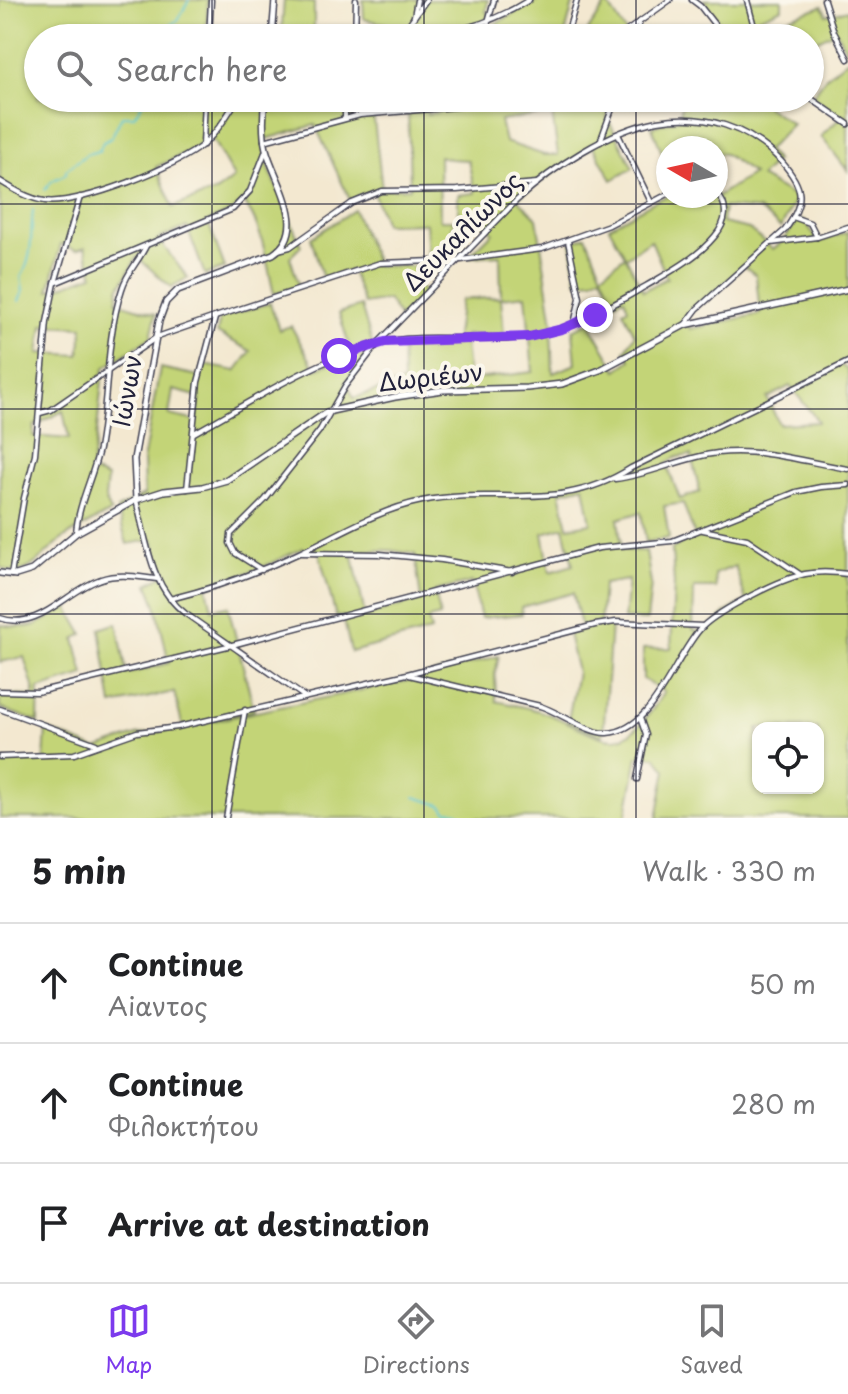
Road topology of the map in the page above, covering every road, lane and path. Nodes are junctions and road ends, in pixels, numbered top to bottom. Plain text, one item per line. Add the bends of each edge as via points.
1 (211, 0) edge
2 (275, 0) edge
3 (356, 0) edge
4 (417, 0) edge
5 (426, 0) edge
6 (494, 0) edge
7 (529, 0) edge
8 (577, 0) edge
9 (670, 0) edge
10 (692, 0) edge
11 (747, 0) edge
12 (824, 0) edge
13 (414, 18) junction
14 (488, 22) junction
15 (210, 24) edge
16 (273, 24) edge
17 (355, 24) edge
18 (409, 24) edge
19 (477, 24) edge
20 (570, 24) edge
21 (639, 24) edge
22 (714, 24) edge
23 (753, 24) edge
24 (848, 59) edge
25 (824, 108) edge
26 (204, 112) edge
27 (229, 112) edge
28 (265, 112) edge
29 (344, 112) edge
30 (392, 112) edge
31 (611, 112) edge
32 (345, 118) junction
33 (848, 124) edge
34 (618, 134) junction
35 (264, 141) junction
36 (600, 142) junction
37 (203, 145) junction
38 (266, 150) junction
39 (0, 181) edge
40 (537, 183) junction
41 (80, 197) junction
42 (656, 200) edge
43 (651, 202) junction
44 (724, 208) edge
45 (793, 217) junction
46 (848, 227) edge
47 (817, 237) junction
48 (568, 240) junction
49 (768, 244) junction
50 (146, 246) junction
51 (278, 250) junction
52 (461, 260) junction
53 (55, 283) junction
54 (848, 289) edge
55 (215, 317) junction
56 (574, 324) junction
57 (685, 325) junction
58 (157, 337) junction
59 (378, 343) junction
60 (847, 364) edge
61 (106, 371) junction
62 (331, 411) junction
63 (40, 413) junction
64 (194, 433) junction
65 (848, 469) edge
66 (613, 479) junction
67 (848, 485) edge
68 (187, 489) junction
69 (136, 500) junction
70 (700, 530) junction
71 (76, 533) junction
72 (299, 553) junction
73 (262, 570) junction
74 (0, 573) edge
75 (514, 573) junction
76 (848, 574) edge
77 (11, 575) junction
78 (801, 575) junction
79 (157, 579) junction
80 (170, 599) junction
81 (0, 618) edge
82 (703, 626) junction
83 (232, 645) junction
84 (407, 674) junction
85 (0, 691) edge
86 (305, 697) junction
87 (0, 709) edge
88 (245, 710) junction
89 (640, 718) junction
90 (98, 745) junction
91 (0, 757) edge
92 (637, 779) dead end
93 (226, 818) edge

1 - 15 street
2 - 16 street
3 - 17 street
4 - 13 street
5 - 13 street
6 - 14 street
7 - 14 street
8 - 20 street
9 - 21 street
10 - 22 street
11 - 23 street
12 - 24 street
13 - 18 street
14 - 19 street
25 - 33 street
26 - 37 street
27 - 37 street
28 - 35 street
29 - 32 street
30 - 32 street
31 - 36 street
32 - 35 street
34 - 36 street, Δευκαλίωνος
34 - 43 street
34 - 45 street, Δευκαλίωνος via 679,119 705,120 743,132 769,149 796,178 800,196
35 - 38 street
36 - 40 street, Δευκαλίωνος
37 - 41 street via 164,168
38 - 50 street via 250,191 237,206
38 - 51 street via 291,219
39 - 41 street via 39,200
40 - 51 street via 375,193
40 - 52 street, Δευκαλίωνος
41 - 53 street
42 - 43 street
43 - 48 street
44 - 56 street via 724,220 707,245 653,282
45 - 47 street via 806,220
45 - 49 street
46 - 47 street
47 - 49 street
48 - 52 street
48 - 56 street via 580,298
49 - 57 street
50 - 53 street
50 - 61 street via 122,290
51 - 58 street, Ιώνων via 173,293 163,307
52 - 55 street via 368,266
52 - 59 street, Δευκαλίωνος
53 - 63 street via 42,352
54 - 57 street, Δωριέων
55 - 58 street
55 - 64 street via 198,382
56 - 59 street via 520,339
57 - 62 street, Δωριέων via 562,384 443,390
58 - 61 street
58 - 69 street, Ιώνων via 134,459
59 - 62 street, Δευκαλίωνος
59 - 64 street via 306,370
60 - 66 street
61 - 63 street
61 - 71 street via 100,439
62 - 68 street, Δωριέων via 230,478
62 - 73 street, Δευκαλίωνος via 265,500 231,534 235,553
63 - 77 street
64 - 68 street
65 - 66 street via 749,452 718,453
66 - 72 street via 543,497 421,502
67 - 70 street via 796,492
68 - 69 street, Δωριέων
69 - 71 street, Δωριέων
69 - 79 street, Ιώνων
70 - 75 street via 664,543 599,548
70 - 78 street via 747,539
71 - 77 street, Δωριέων via 32,570
72 - 73 street
72 - 75 street via 412,557
73 - 80 street
74 - 77 street
75 - 83 street
76 - 78 street
78 - 82 street via 723,611
79 - 80 street, Ιώνων
79 - 81 street via 106,578 30,619
80 - 83 street, Ιώνων
82 - 84 street via 595,625
82 - 89 street
83 - 85 street via 37,692
83 - 86 street, Ιώνων
84 - 86 street
84 - 89 street via 540,706 603,733 620,731
86 - 88 street
87 - 90 street
88 - 90 street
88 - 93 street
89 - 92 street via 646,735
90 - 91 street via 65,756

